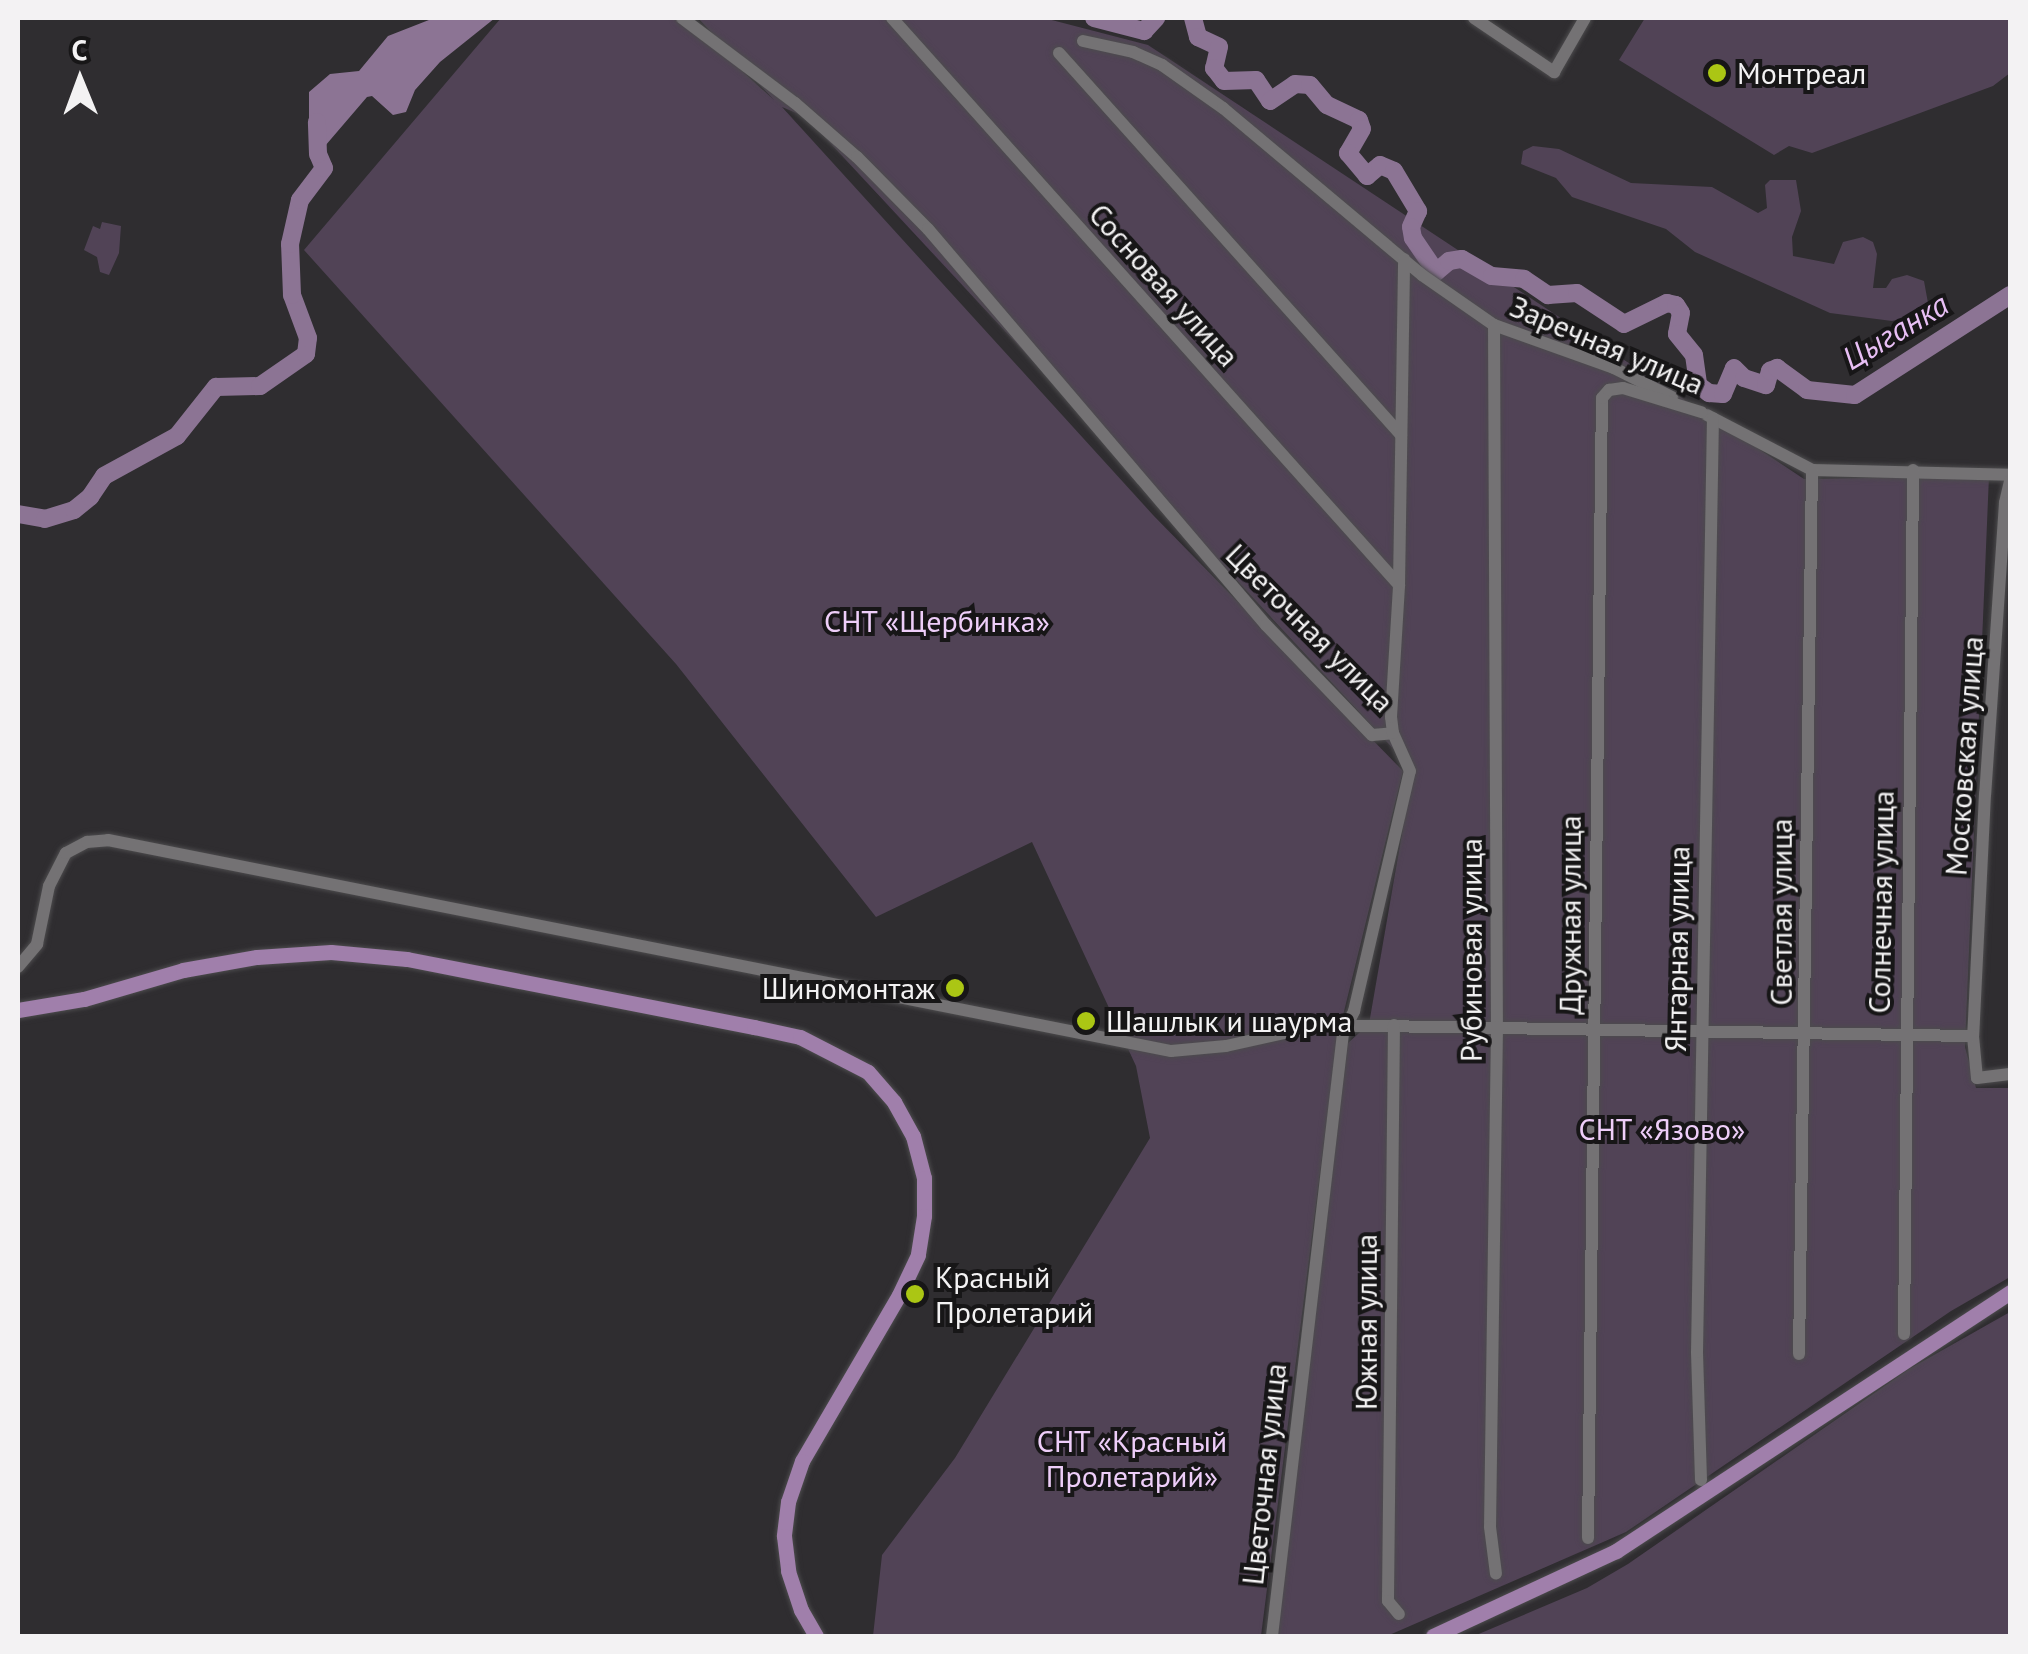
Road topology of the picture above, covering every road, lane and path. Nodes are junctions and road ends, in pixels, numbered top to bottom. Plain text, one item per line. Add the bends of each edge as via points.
1 (682, 18) edge
2 (892, 18) edge
3 (1474, 18) edge
4 (1585, 18) edge
5 (1082, 41) dead end
6 (1059, 53) dead end
7 (1404, 259) junction
8 (1494, 325) junction
9 (1707, 415) junction
10 (1401, 436) junction
11 (1812, 470) junction
12 (1914, 470) junction
13 (2010, 478) edge
14 (1399, 585) junction
15 (1393, 732) junction
16 (18, 967) edge
17 (18, 1010) edge
18 (1350, 1024) junction
19 (1394, 1025) junction
20 (1497, 1027) junction
21 (1595, 1029) junction
22 (1701, 1032) junction
23 (1805, 1033) junction
24 (1904, 1035) junction
25 (1973, 1036) junction
26 (2010, 1074) edge
27 (2010, 1292) edge
28 (1904, 1334) dead end
29 (1799, 1354) dead end
30 (1700, 1480) dead end
31 (1588, 1538) dead end
32 (1496, 1574) dead end
33 (1399, 1614) dead end
34 (816, 1636) edge
35 (1272, 1636) edge
36 (1433, 1636) edge

1 - 15 street, Цветочная улица via 857,157 928,229 1266,625 1372,734
2 - 14 street, Сосновая улица
3 - 4 street via 1554,72
5 - 7 street, Заречная улица via 1134,52 1162,66
6 - 10 street
7 - 8 street, Заречная улица
7 - 10 street
8 - 9 street, Заречная улица via 1614,368
8 - 20 street, Рубиновая улица
9 - 11 street, Заречная улица
9 - 21 street, Дружная улица via 1622,388 1602,398
9 - 22 street, Янтарная улица
10 - 14 street
11 - 12 street, Заречная улица
11 - 23 street, Светлая улица
12 - 13 street, Заречная улица
12 - 24 street, Солнечная улица
13 - 25 street, Московская улица
14 - 15 street
15 - 18 street, Цветочная улица via 1410,770
16 - 18 street via 37,944 49,886 66,853 108,840 1172,1050
17 - 34 main road via 256,956 332,952 407,959 754,1027 800,1038 868,1072 913,1136 924,1178 924,1216 918,1255 802,1462 788,1502 788,1571
18 - 19 street
18 - 35 street, Цветочная улица via 1343,1033 1330,1130
19 - 20 street
19 - 33 street, Южная улица via 1388,1600
20 - 21 street
20 - 32 street, Рубиновая улица via 1490,1527
21 - 22 street
21 - 31 street, Дружная улица
22 - 23 street
22 - 30 street, Янтарная улица
23 - 24 street
23 - 29 street, Светлая улица
24 - 25 street
24 - 28 street, Солнечная улица
25 - 26 street, Московская улица via 1977,1078
27 - 36 main road via 1616,1551

